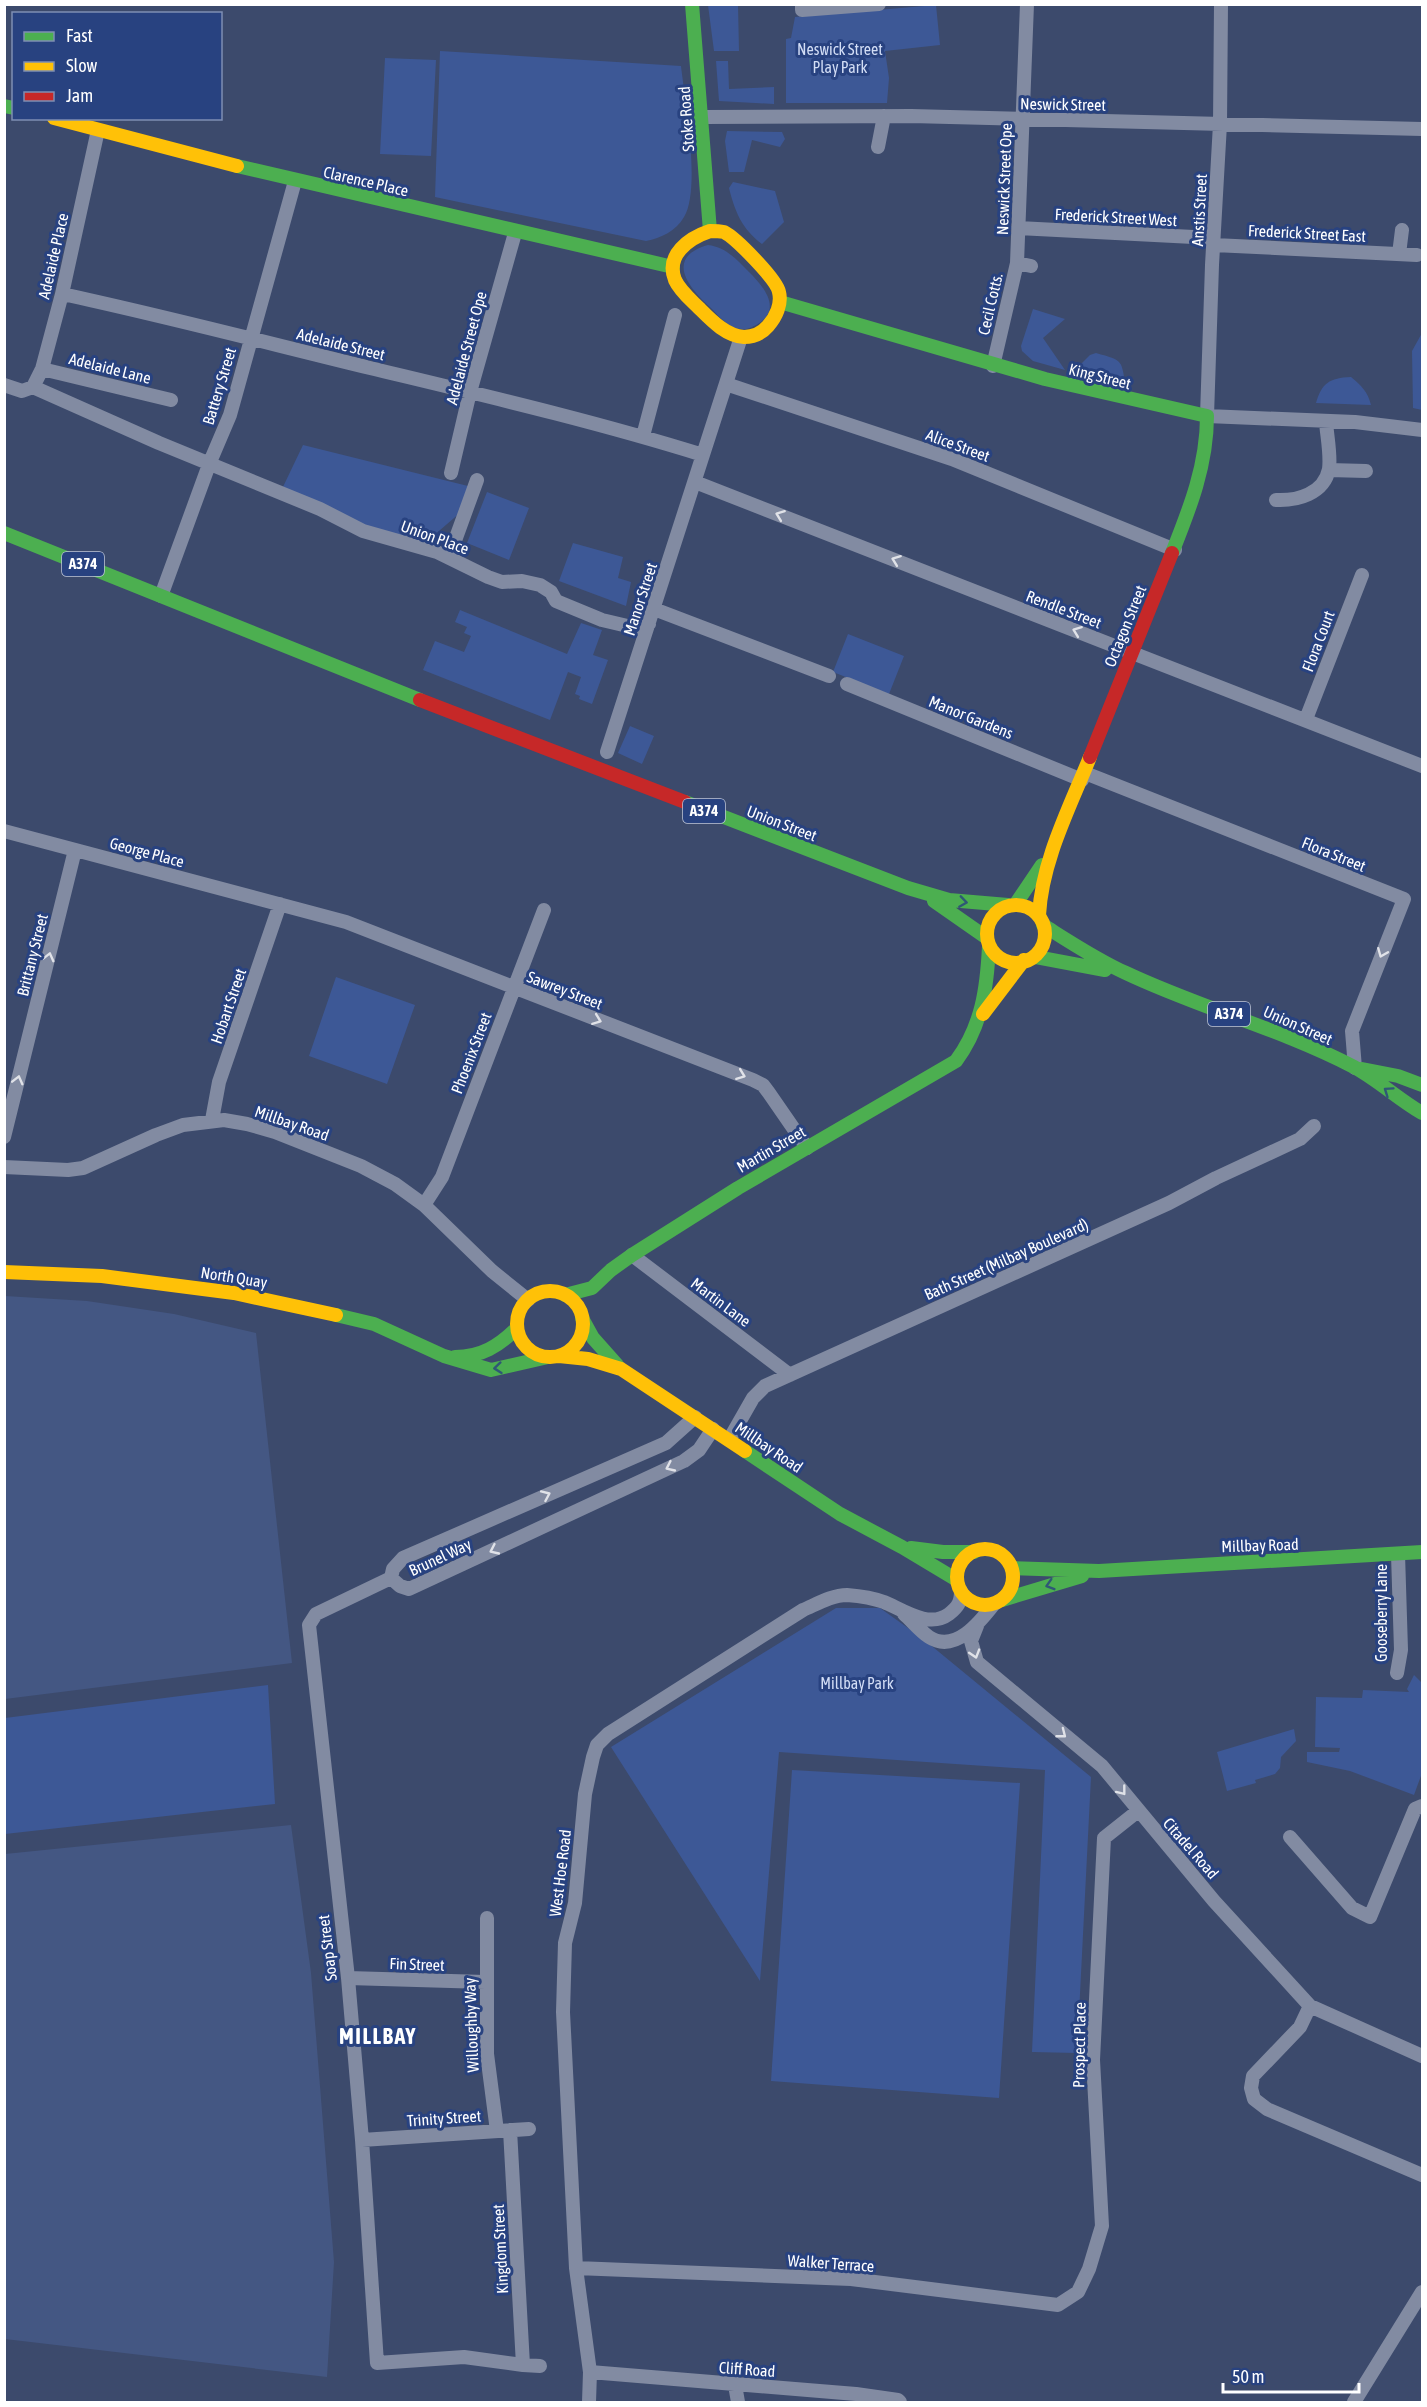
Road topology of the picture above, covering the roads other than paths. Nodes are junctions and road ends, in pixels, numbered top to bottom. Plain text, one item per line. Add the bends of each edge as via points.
1 (693, 4) edge
2 (802, 4) edge
3 (879, 4) edge
4 (1027, 4) edge
5 (1221, 4) edge
6 (884, 116) junction
7 (703, 117) junction
8 (1023, 119) junction
9 (61, 120) edge
10 (1220, 124) junction
11 (1422, 129) edge
12 (98, 130) junction
13 (878, 147) dead end
14 (295, 181) junction
15 (1018, 228) junction
16 (1402, 230) dead end
17 (710, 231) junction
18 (515, 233) junction
19 (1214, 242) junction
20 (1399, 254) junction
21 (1417, 255) dead end
22 (1017, 263) junction
23 (1031, 266) dead end
24 (673, 267) junction
25 (62, 294) junction
26 (780, 302) junction
27 (675, 315) dead end
28 (741, 337) junction
29 (251, 338) junction
30 (993, 366) junction
31 (42, 369) junction
32 (726, 384) junction
33 (4, 385) edge
34 (33, 387) junction
35 (470, 392) junction
36 (171, 400) dead end
37 (1207, 416) junction
38 (1326, 422) junction
39 (1422, 430) edge
40 (643, 436) junction
41 (703, 455) junction
42 (210, 462) junction
43 (1329, 470) junction
44 (1366, 471) dead end
45 (451, 473) dead end
46 (477, 480) dead end
47 (695, 482) junction
48 (1276, 500) dead end
49 (4, 533) edge
50 (1175, 550) junction
51 (449, 558) junction
52 (1362, 575) dead end
53 (161, 596) junction
54 (654, 609) junction
55 (649, 624) junction
56 (1132, 652) junction
57 (829, 676) dead end
58 (847, 684) dead end
59 (1306, 719) junction
60 (607, 752) dead end
61 (1422, 766) edge
62 (1083, 776) junction
63 (4, 831) edge
64 (1055, 844) junction
65 (75, 850) junction
66 (920, 892) junction
67 (280, 904) junction
68 (1011, 905) junction
69 (544, 910) dead end
70 (1041, 920) junction
71 (988, 942) junction
72 (1030, 958) junction
73 (1127, 974) junction
74 (514, 988) junction
75 (980, 1018) junction
76 (1355, 1068) junction
77 (1422, 1085) edge
78 (1422, 1113) edge
79 (212, 1120) junction
80 (1314, 1126) dead end
81 (4, 1137) edge
82 (807, 1148) junction
83 (4, 1167) edge
84 (424, 1205) junction
85 (632, 1256) junction
86 (4, 1272) edge
87 (565, 1295) junction
88 (528, 1300) junction
89 (582, 1318) junction
90 (517, 1328) junction
91 (449, 1357) junction
92 (554, 1357) junction
93 (621, 1369) junction
94 (790, 1374) junction
95 (695, 1418) junction
96 (713, 1429) junction
97 (729, 1440) junction
98 (902, 1547) junction
99 (974, 1552) junction
100 (1422, 1552) edge
101 (1398, 1554) junction
102 (1012, 1568) junction
103 (1099, 1571) junction
104 (391, 1578) junction
105 (959, 1585) junction
106 (998, 1602) junction
107 (903, 1613) junction
108 (977, 1626) junction
109 (1397, 1673) dead end
110 (1422, 1806) edge
111 (1138, 1811) junction
112 (1290, 1837) dead end
113 (487, 1918) dead end
114 (348, 1978) junction
115 (485, 1982) junction
116 (1310, 2006) junction
117 (1422, 2056) edge
118 (529, 2129) dead end
119 (503, 2131) junction
120 (362, 2140) junction
121 (1422, 2175) edge
122 (576, 2268) junction
123 (1078, 2292) joint
124 (1422, 2292) edge
125 (523, 2366) junction
126 (540, 2366) dead end
127 (590, 2372) junction
128 (735, 2385) junction
129 (587, 2400) edge
130 (738, 2403) edge
131 (900, 2403) edge
132 (1354, 2403) edge

1 - 7 street, Stoke Road
2 - 3 street via 802,10
4 - 8 street, Neswick Street Ope
5 - 10 street, Anstis Street
6 - 7 street, Neswick Street
6 - 8 street, Neswick Street
6 - 13 street
7 - 17 street, Stoke Road
8 - 10 street, Neswick Street
8 - 15 street, Neswick Street Ope
9 - 12 street, Clarence Place
10 - 11 street, Neswick Street
10 - 19 street, Anstis Street
12 - 14 street, Clarence Place
12 - 25 street, Adelaide Place
14 - 18 street, Clarence Place
14 - 29 street, Battery Street
15 - 19 street, Frederick Street West
15 - 22 street, Neswick Street Ope
16 - 20 street
17 - 24 street via 687,240
17 - 26 street via 724,232 736,242 777,287
18 - 24 street, Clarence Place
18 - 35 street, Adelaide Street Ope
19 - 20 street, Frederick Street East
19 - 37 street, Anstis Street
20 - 21 street, Frederick Street East
22 - 23 street, Cecil Cotts.
22 - 30 street, Cecil Cotts.
24 - 28 street via 676,280 706,316
25 - 29 street, Adelaide Street
25 - 31 street, Adelaide Place
26 - 28 street via 777,313 761,332
26 - 30 street, King Street
27 - 40 street
28 - 32 street, Manor Street
29 - 35 street, Adelaide Street
29 - 42 street, Battery Street via 230,415
30 - 37 street, King Street via 1142,404
31 - 34 street, Adelaide Place
31 - 36 street, Adelaide Lane
32 - 41 street, Manor Street
32 - 50 street, Alice Street via 952,459
33 - 34 street via 22,391
34 - 42 street
35 - 40 street, Adelaide Street
35 - 45 street, Adelaide Street Ope
37 - 38 street, King Street
37 - 50 street, Octagon Street via 1207,438 1197,487
38 - 39 street, King Street
38 - 43 street
40 - 41 street
41 - 47 street, Manor Street
42 - 51 street, Union Place via 363,531
42 - 53 street, Battery Street
43 - 44 street
43 - 48 street via 1316,489 1303,498
46 - 51 street
47 - 54 street, Manor Street
56 -> 47 street, Rendle Street
49 - 53 street, A374
50 - 56 street, Octagon Street
51 - 55 street, Union Place via 495,579 540,585 556,601 602,620 636,628
52 - 59 street, Flora Court
53 - 66 street, Union Street / A374 via 334,667
54 - 55 street, Manor Street
54 - 57 street
55 - 60 street, Manor Street
56 - 59 street, Rendle Street
56 - 62 street, Octagon Street
58 - 62 street, Manor Gardens
59 - 61 street, Rendle Street
62 - 64 street, Octagon Street
62 -> 76 street, Flora Street via 1404,899 1352,1031
63 - 65 street, George Place
64 - 68 street, Octagon Street via 1025,892
64 - 70 street, Octagon Street via 1039,898
65 - 67 street, George Place
81 -> 65 street, Brittany Street
66 -> 68 street, Union Street / A374 via 949,900
66 - 71 street, Union Street / A374
67 - 74 street, Sawrey Street via 346,922
67 - 79 street, Hobart Street via 219,1082
68 - 70 street via 1025,906
68 - 71 street via 999,910 990,921
69 - 74 street, Phoenix Street
70 - 72 street via 1046,936 1043,946
70 - 73 street, Union Street / A374 via 1088,954
71 - 72 street via 1001,959 1014,963
71 - 75 street, Martin Street via 987,990
72 - 73 street, Union Street / A374
72 - 75 street, Martin Street
73 - 76 street, Union Street / A374
74 -> 82 street, Sawrey Street via 763,1085
74 - 84 street, Phoenix Street via 441,1177
75 - 82 street, Martin Street via 967,1048 956,1061
76 - 77 street, Union Street / A374
78 -> 76 street, Union Street / A374
79 - 83 street, Millbay Road via 156,1135 83,1168
79 - 84 street, Millbay Road via 274,1132 362,1166
80 - 94 street, Bath Street (Milbay Boulevard) via 1300,1139 1169,1203
82 - 85 street, Martin Street
84 - 88 street, Millbay Road
85 - 87 street, Martin Street via 592,1288
85 - 94 street, Martin Lane
86 - 91 street, North Quay via 102,1276 234,1293 374,1324
87 - 88 street via 546,1292
87 - 89 street
88 - 90 street via 521,1307
89 - 92 street via 580,1337 568,1352
89 - 93 street, Millbay Road via 596,1344
90 - 91 street, North Quay via 495,1348 473,1356
90 - 92 street via 525,1346 535,1354
92 -> 91 street, North Quay via 491,1370
92 - 93 street, Millbay Road via 588,1359
93 - 95 street, Millbay Road
94 - 97 street, Bath Street (Milbay Boulevard) via 765,1386 753,1398
95 - 96 street, Millbay Road
104 -> 95 street, Brunel Way via 403,1558 666,1443
96 - 97 street, Millbay Road
96 -> 104 street, Brunel Way via 699,1450 684,1461 409,1589
97 - 98 street, Millbay Road via 840,1514
98 - 99 street, Millbay Road
98 - 105 street, Millbay Road
99 - 102 street via 1000,1554
99 - 105 street via 960,1565
100 - 101 street, Millbay Road
101 - 103 street, Millbay Road
101 - 109 street, Gooseberry Lane via 1401,1650
102 - 103 street, Millbay Road
102 - 106 street via 1010,1589
103 -> 106 street, Millbay Road
104 - 114 street, Soap Street via 316,1614 309,1625
105 - 106 street via 976,1604
105 - 107 street, West Hoe Road via 961,1601 944,1618
106 - 108 street, West Hoe Road
107 - 108 street, West Hoe Road via 930,1638 946,1642
107 - 122 street, West Hoe Road via 860,1596 844,1595 819,1603 663,1697 597,1745 585,1794 575,1903 565,1943 563,2012
108 -> 111 street, Citadel Road via 971,1641 977,1662 1102,1766
110 - 112 street via 1414,1809 1370,1917 1353,1908
111 - 116 street, Citadel Road
111 - 123 street, Prospect Place via 1104,1838 1093,2060 1102,2226
113 - 115 street, Willoughby Way
114 - 115 street, Fin Street
114 - 120 street, Soap Street
115 - 119 street, Willoughby Way via 487,2054
116 - 117 street, Citadel Road
116 - 121 street via 1300,2027 1253,2076 1254,2099 1267,2109
118 - 119 street, Trinity Street
119 - 120 street, Trinity Street
119 - 125 street, Kingdom Street
120 - 125 street, Soap Street via 377,2363 464,2357
122 - 123 street, Walker Terrace via 851,2279 1058,2305
122 - 127 street, West Hoe Road
124 - 132 street
125 - 126 street
127 - 128 street, Cliff Road
127 - 129 street, West Hoe Road
128 - 130 street
128 - 131 street, Cliff Road via 856,2394 896,2399

